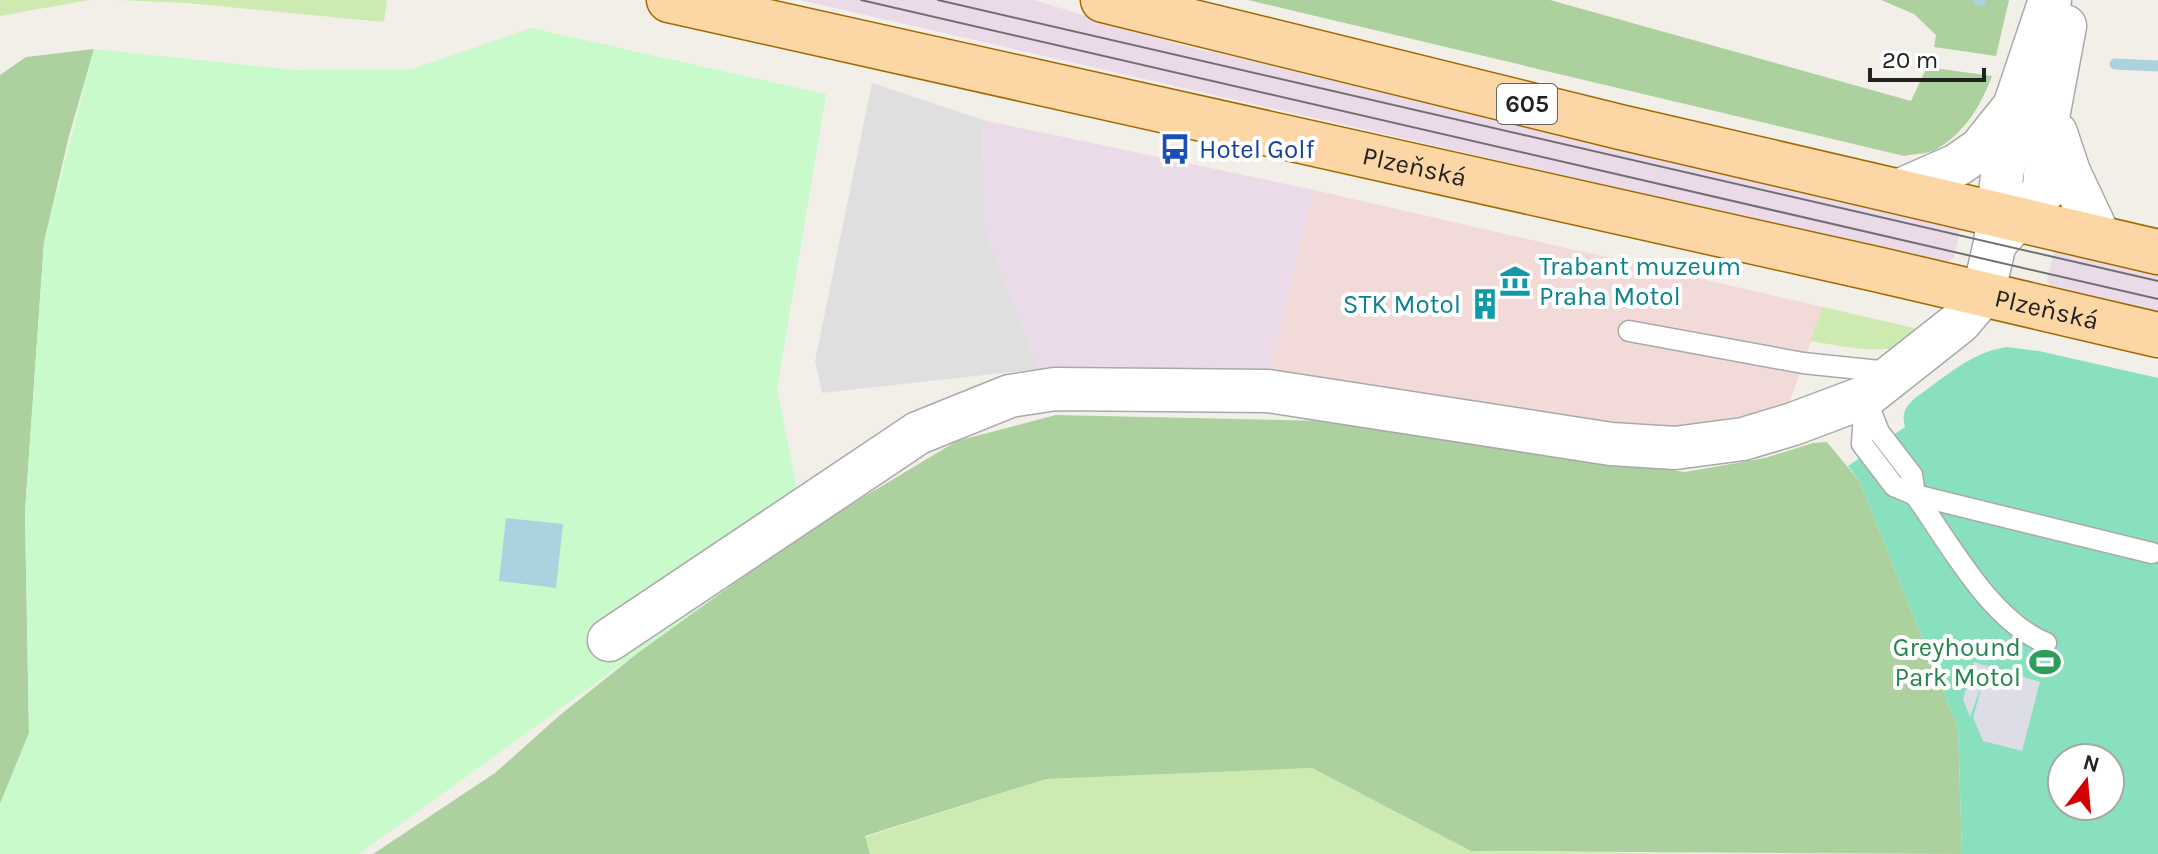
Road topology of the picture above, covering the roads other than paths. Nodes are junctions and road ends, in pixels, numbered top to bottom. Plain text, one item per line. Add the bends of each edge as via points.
1 (669, 0) edge
2 (1103, 0) edge
3 (2050, 0) edge
4 (2069, 0) edge
5 (2032, 108) junction
6 (1898, 191) junction
7 (2003, 226) junction
8 (2100, 238) junction
9 (2158, 252) edge
10 (1983, 295) junction
11 (1629, 331) dead end
12 (2158, 335) edge
13 (1881, 385) junction
14 (1915, 495) junction
15 (2152, 553) dead end
16 (609, 640) dead end
17 (2046, 643) dead end

1 - 10 main road, Plzeňská
2 - 6 main road, 605
3 - 5 street
4 - 5 street
5 - 6 street via 1957,165
5 - 7 street via 2044,191
5 - 8 street
6 - 7 main road, 605
7 - 8 main road, 605
7 - 10 street
8 - 9 main road, 605
10 - 12 main road, Plzeňská
10 - 13 street via 1960,322
11 - 13 lane via 1871,372
13 - 14 lane via 1879,432 1912,475
13 - 16 street via 1793,424 1743,439 1675,448 1611,444 1268,391 1055,389 1010,396 918,433
14 - 15 lane
14 - 17 lane via 1989,600 2019,629

